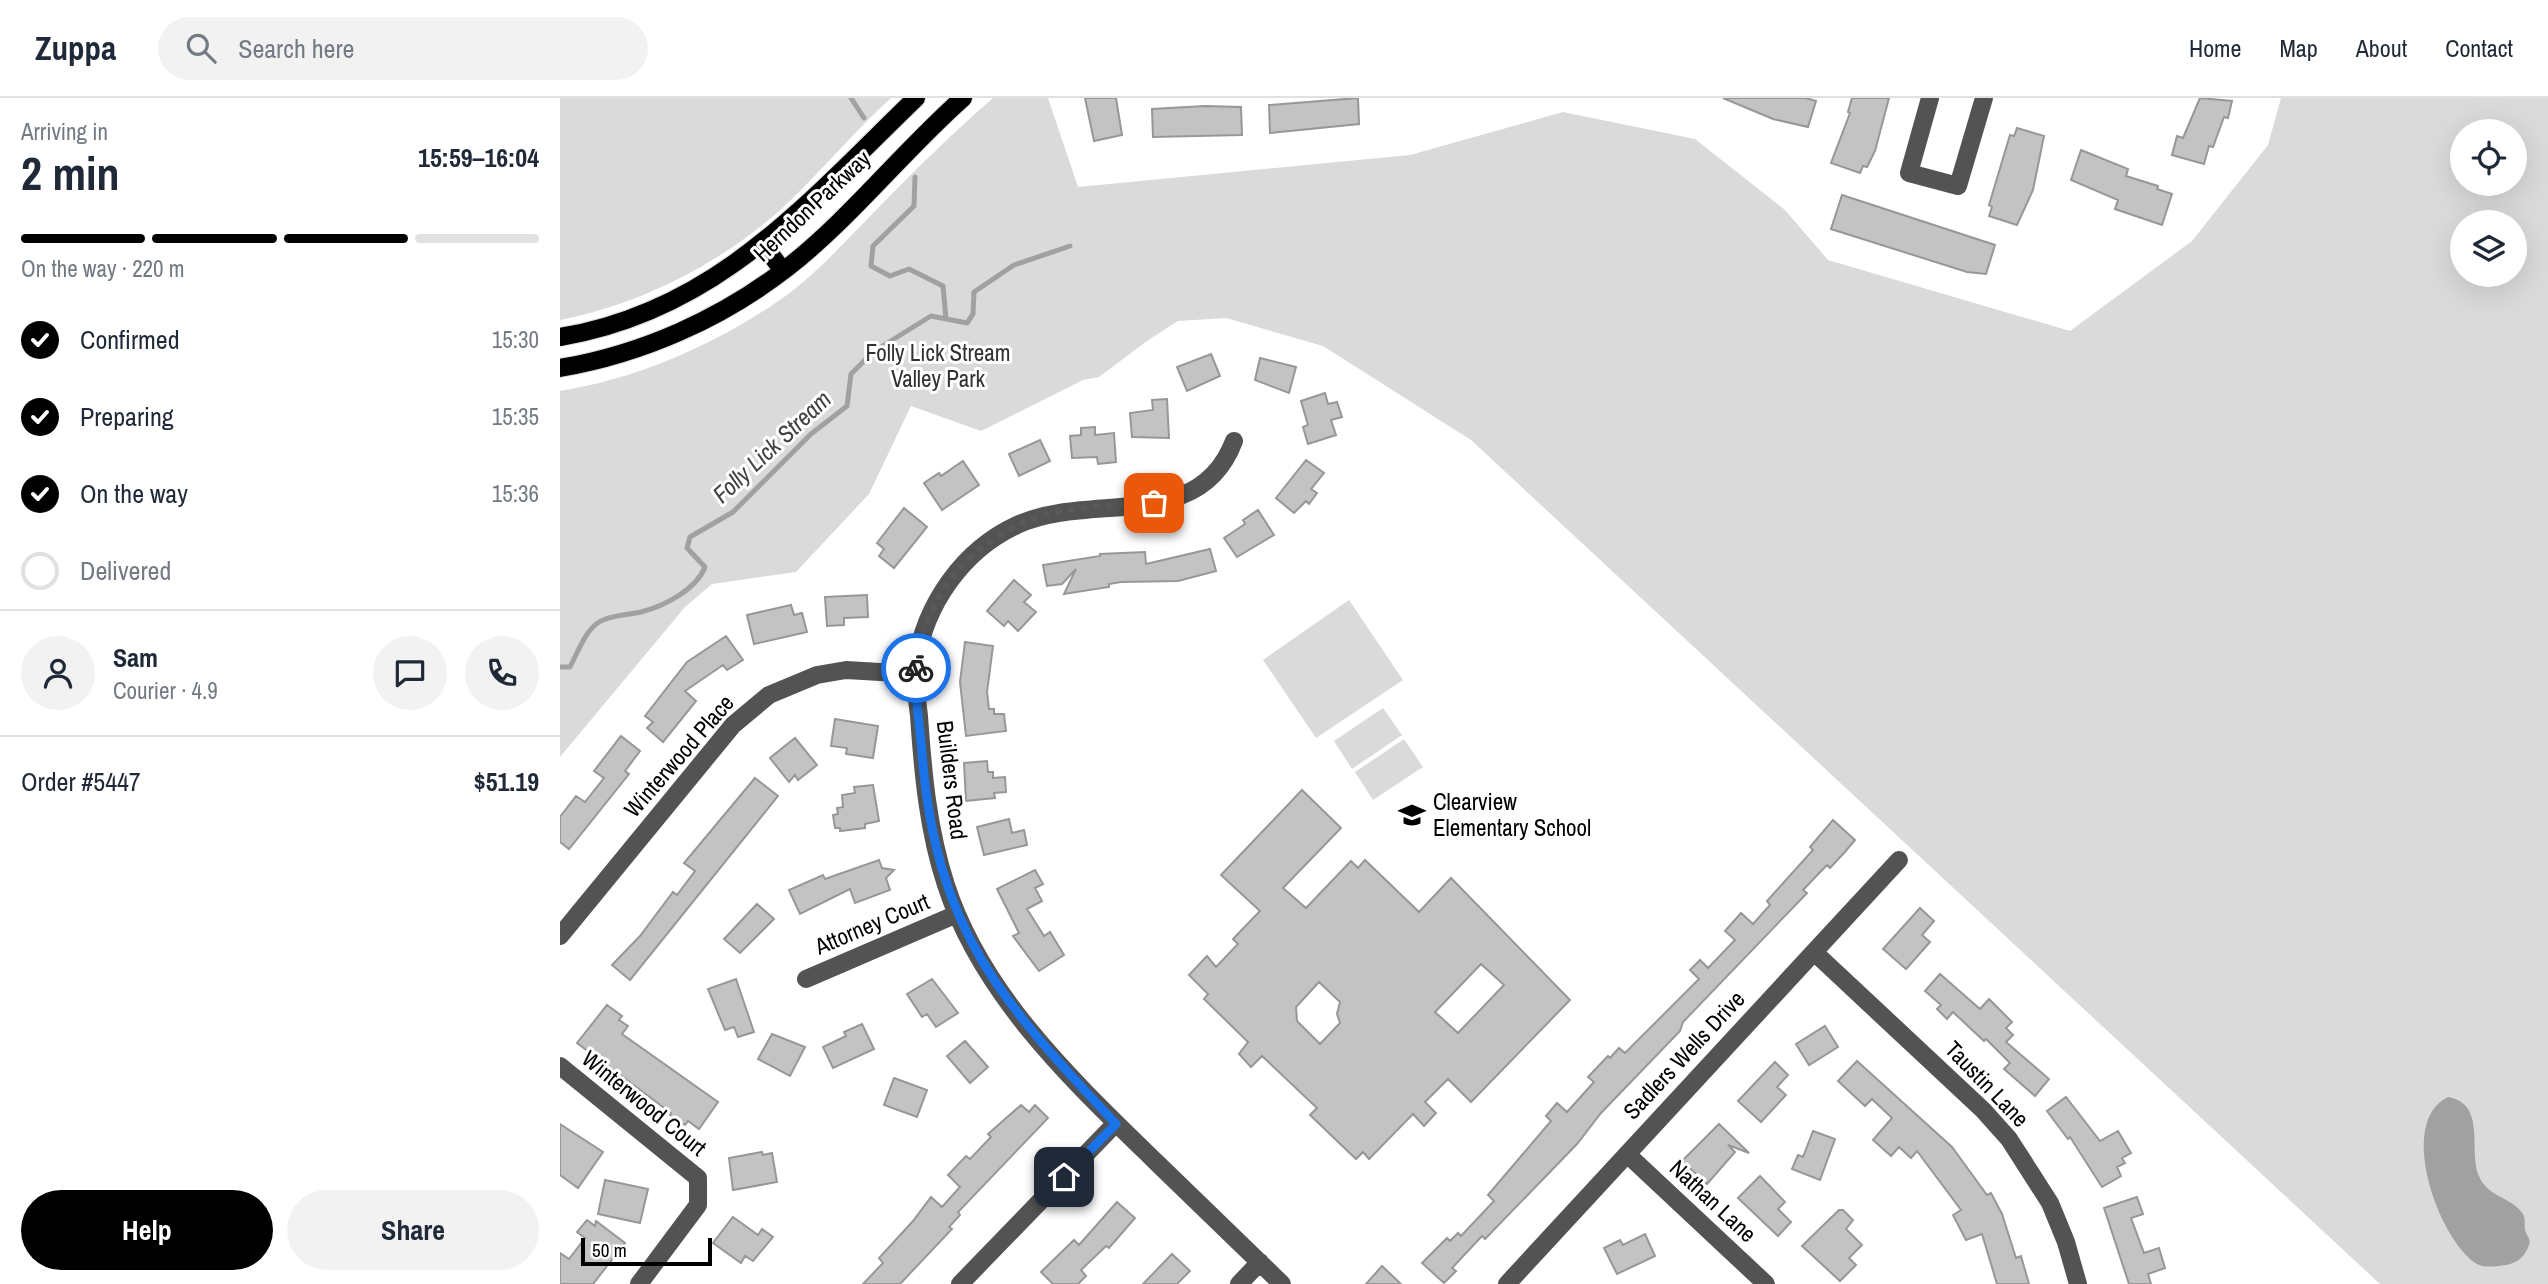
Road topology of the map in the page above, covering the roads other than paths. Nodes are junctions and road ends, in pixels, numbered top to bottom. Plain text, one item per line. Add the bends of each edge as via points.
1 (916, 98) edge
2 (963, 98) edge
3 (1930, 98) edge
4 (1984, 98) edge
5 (763, 244) junction
6 (783, 271) junction
7 (560, 337) edge
8 (560, 369) edge
9 (1234, 441) dead end
10 (915, 674) junction
11 (1899, 860) dead end
12 (957, 914) junction
13 (560, 936) edge
14 (1814, 952) junction
15 (806, 979) dead end
16 (560, 1066) edge
17 (1116, 1124) junction
18 (1627, 1154) junction
19 (1260, 1262) junction
20 (639, 1284) edge
21 (960, 1284) edge
22 (1239, 1284) edge
23 (1282, 1284) edge
24 (1507, 1284) edge
25 (1766, 1284) edge
26 (2078, 1284) edge

1 - 5 main road, Herndon Parkway
2 - 6 main road, Herndon Parkway
3 - 4 street via 1909,173 1958,186
5 - 6 main road
5 - 7 main road, Herndon Parkway via 723,274 655,309 603,328
6 - 8 main road, Herndon Parkway via 675,335
9 - 10 street, Builders Road via 1218,473 1186,496 1049,514 1011,528 980,548 932,609
10 - 12 street, Builders Road via 926,799 934,843
10 - 13 street, Winterwood Place via 846,670 817,675 769,695 733,725
11 - 14 street, Sadlers Wells Drive
12 - 15 street, Attorney Court
12 - 17 street, Builders Road via 998,989 1036,1038
14 - 18 street, Sadlers Wells Drive
14 - 26 street, Taustin Lane via 2009,1139 2050,1203
16 - 20 street, Winterwood Court via 698,1178 698,1205
17 - 19 street, Builders Road
17 - 21 street
18 - 24 street, Sadlers Wells Drive
18 - 25 street, Nathan Lane
19 - 22 street
19 - 23 street, Builders Road

